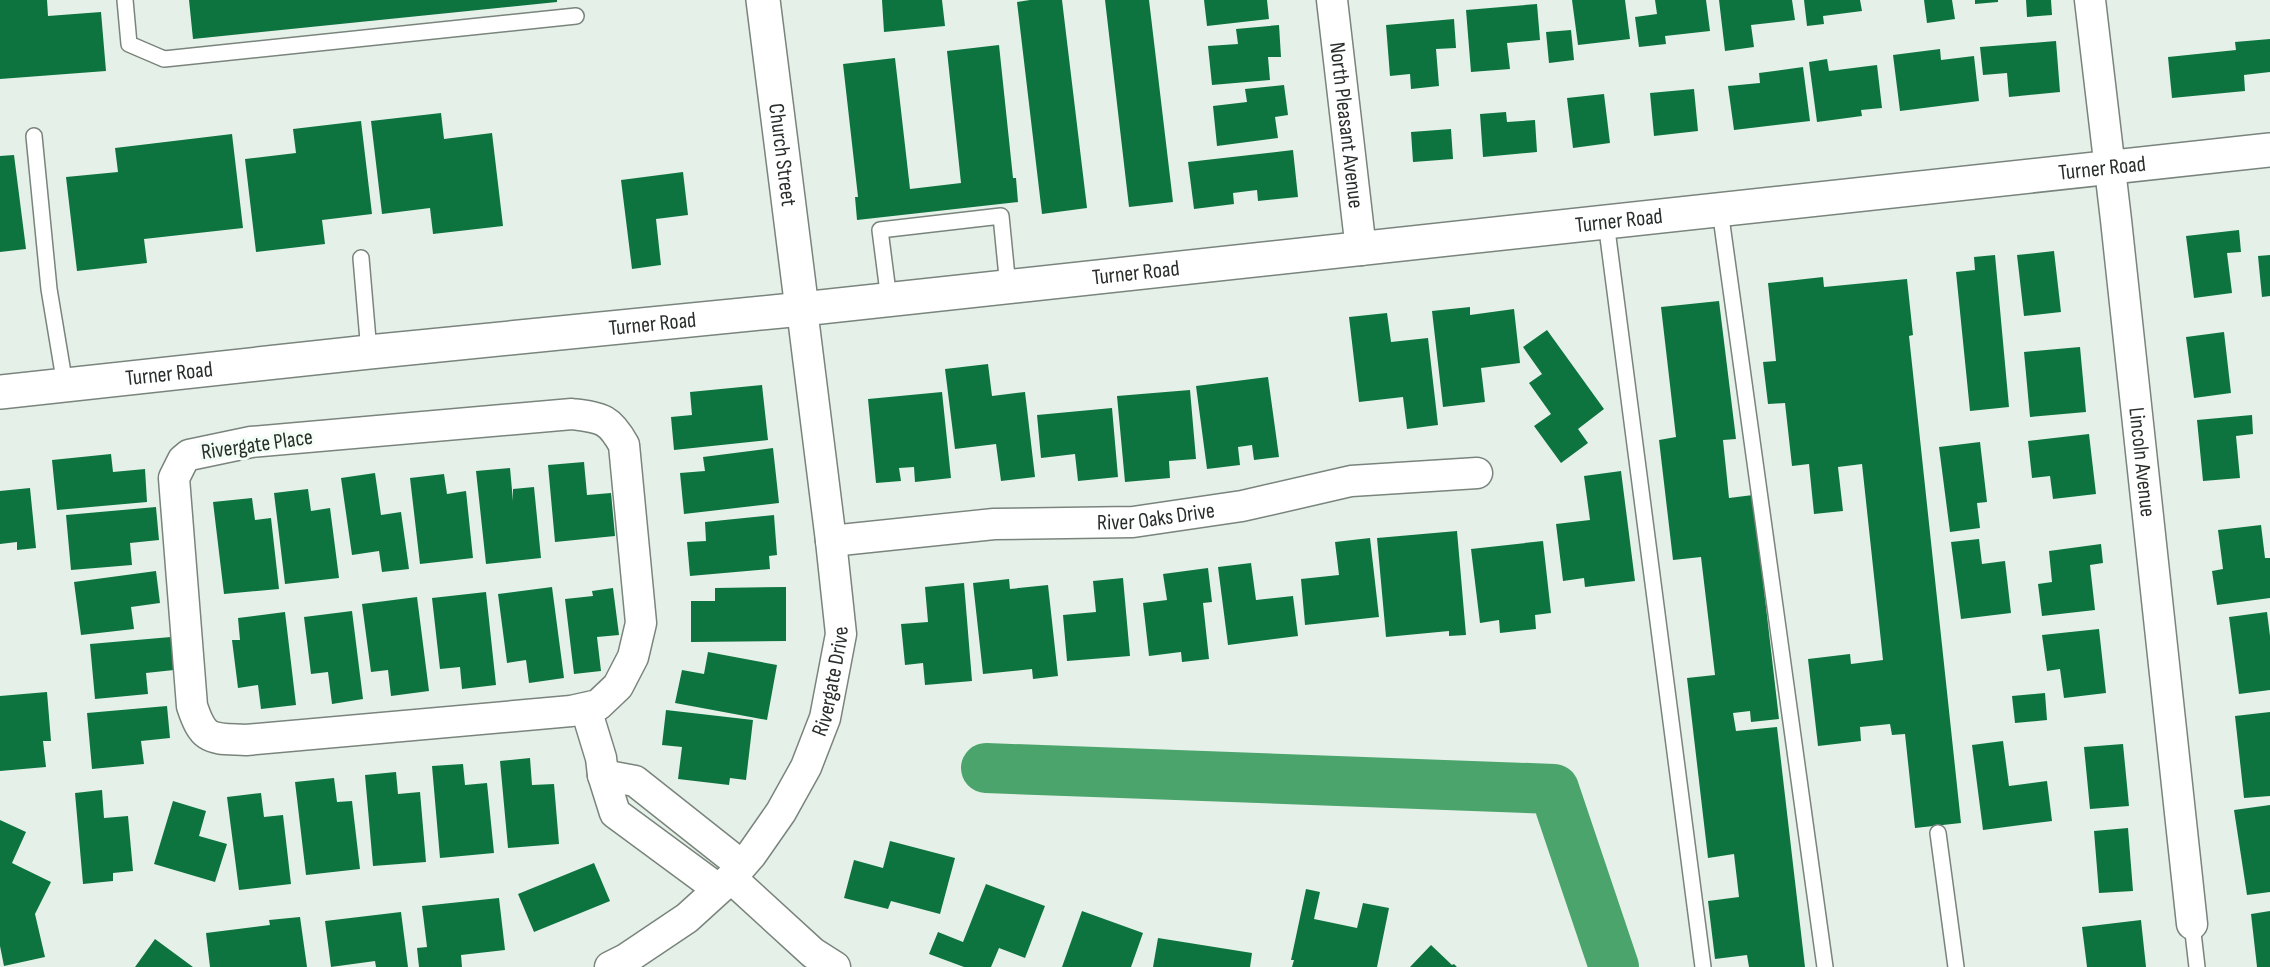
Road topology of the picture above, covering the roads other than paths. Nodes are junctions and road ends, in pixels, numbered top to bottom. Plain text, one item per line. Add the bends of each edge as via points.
1 (125, 0) edge
2 (763, 0) edge
3 (1332, 0) edge
4 (2090, 0) edge
5 (576, 16) dead end
6 (34, 136) dead end
7 (2270, 150) edge
8 (2110, 168) junction
9 (1720, 210) junction
10 (1606, 222) junction
11 (1361, 250) junction
12 (361, 258) dead end
13 (1008, 287) junction
14 (889, 300) junction
15 (802, 309) junction
16 (369, 352) junction
17 (65, 385) junction
18 (0, 392) edge
19 (1477, 473) dead end
20 (831, 541) junction
21 (586, 709) junction
22 (1938, 833) dead end
23 (730, 878) junction
24 (2192, 924) joint
25 (610, 967) edge
26 (836, 967) edge
27 (1703, 967) edge
28 (1825, 967) edge
29 (1956, 967) edge
30 (2198, 967) edge

1 - 5 lane via 129,44 164,59
2 - 15 main road, Church Street
3 - 11 street, North Pleasant Avenue
4 - 8 street, Lincoln Avenue
6 - 17 lane via 50,289
7 - 8 main road, Turner Road
8 - 9 main road, Turner Road
8 - 24 street, Lincoln Avenue
9 - 10 main road, Turner Road
9 - 28 lane
10 - 11 main road, Turner Road
10 - 27 lane
11 - 13 main road, Turner Road
12 - 16 lane
13 - 14 main road, Turner Road
13 - 14 lane via 1001,216 990,217 880,230
14 - 15 main road, Turner Road
15 - 16 main road, Turner Road
15 - 20 street, Rivergate Drive
16 - 17 main road, Turner Road
17 - 18 main road, Turner Road
19 - 20 street, River Oaks Drive via 1351,481 1242,506 1133,522 994,524
20 - 23 street, Rivergate Drive via 841,634 825,718 806,767 781,812
21 - 21 street, Rivergate Place via 598,705 618,686 633,657 641,622 624,446 614,427 597,417 572,414 251,442 189,455 183,460 174,478 192,706 199,727 213,738 246,741
21 - 23 street via 615,813
22 - 29 lane
23 - 25 street, Rivergate Drive via 687,918
23 - 26 street via 813,952
24 - 30 lane

